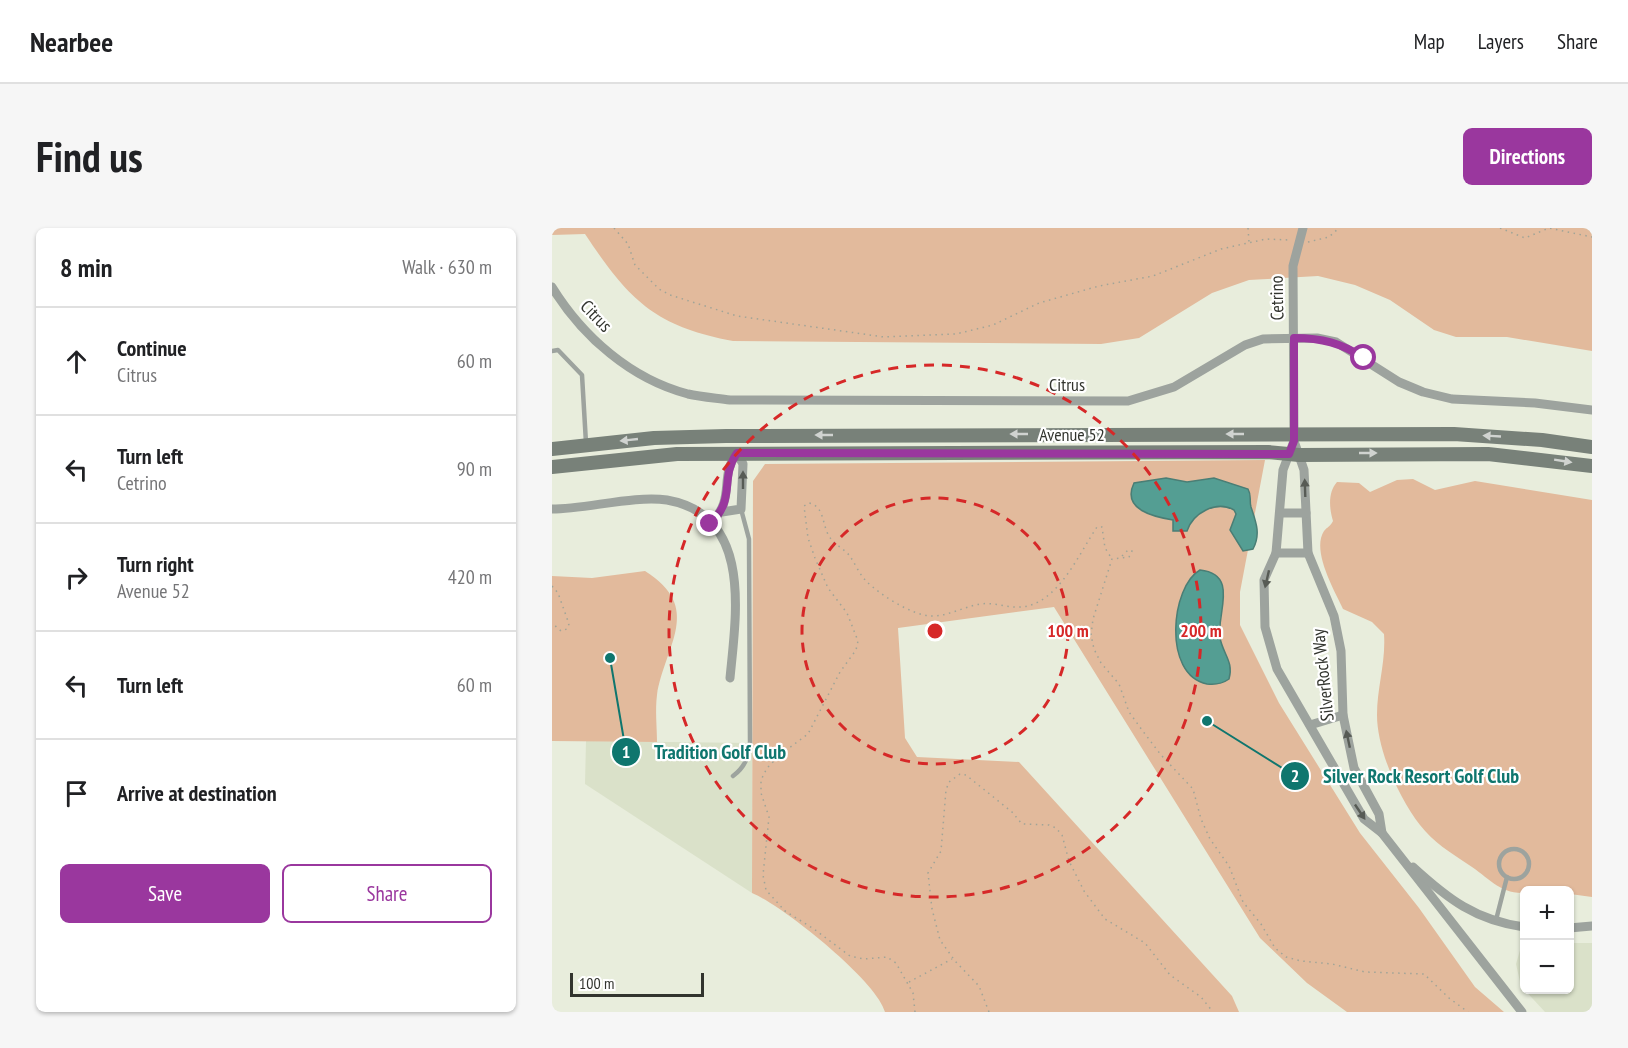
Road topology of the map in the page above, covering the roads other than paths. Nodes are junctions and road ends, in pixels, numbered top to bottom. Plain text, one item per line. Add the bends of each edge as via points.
1 (1303, 228) edge
2 (552, 288) edge
3 (1294, 338) junction
4 (552, 351) edge
5 (1592, 410) edge
6 (586, 446) junction
7 (1294, 446) junction
8 (1592, 447) edge
9 (552, 449) edge
10 (737, 453) junction
11 (552, 466) edge
12 (1592, 466) edge
13 (552, 509) edge
14 (741, 509) junction
15 (722, 512) junction
16 (1280, 513) junction
17 (1306, 513) junction
18 (710, 524) junction
19 (1276, 553) junction
20 (1308, 553) junction
21 (730, 678) dead end
22 (1343, 715) junction
23 (1310, 724) junction
24 (733, 776) dead end
25 (1382, 833) junction
26 (1392, 846) junction
27 (1507, 878) junction
28 (1496, 920) junction
29 (1520, 926) edge
30 (1592, 926) edge
31 (1574, 928) edge
32 (1522, 1012) edge

1 - 3 street, Cetrino via 1293,266
2 - 3 street, Citrus via 581,327 630,369 689,394 730,400 1128,401 1174,387 1245,345 1263,339
3 - 5 street, Citrus via 1336,342 1399,382 1452,399
3 - 7 street, Cetrino
4 - 6 lane via 558,350 582,375
7 -> 6 main road, Avenue 52 via 726,435
6 - 9 main road, Avenue 52
8 -> 7 main road, Avenue 52 via 1500,436
7 - 10 main road, Avenue 52
7 -> 12 main road, Avenue 52 via 1488,454
7 - 16 street, SilverRock Way via 1283,470
17 -> 7 street, SilverRock Way via 1304,470
10 - 11 main road, Avenue 52 via 677,454
14 -> 10 street via 743,464
10 - 15 street via 728,465
13 - 18 street via 666,500 699,512
14 - 15 street
14 - 24 lane via 748,539 750,743 748,758
15 - 18 street
16 - 17 street
16 - 19 street, SilverRock Way
17 - 20 street, SilverRock Way
18 - 21 street via 721,535 735,570 737,608
19 - 20 street
19 -> 23 street, SilverRock Way via 1264,580 1265,627 1276,669
20 - 22 street, SilverRock Way via 1334,616 1341,651
22 - 23 street
25 -> 22 street, SilverRock Way via 1379,814 1354,768
23 -> 25 street, SilverRock Way via 1364,819
25 - 26 street, SilverRock Way
26 - 28 street via 1463,909
26 - 32 street, SilverRock Way
27 - 27 lane via 1500,870 1501,856 1509,850 1523,852 1528,870 1521,877
27 - 28 lane
28 - 29 street
30 - 31 street

